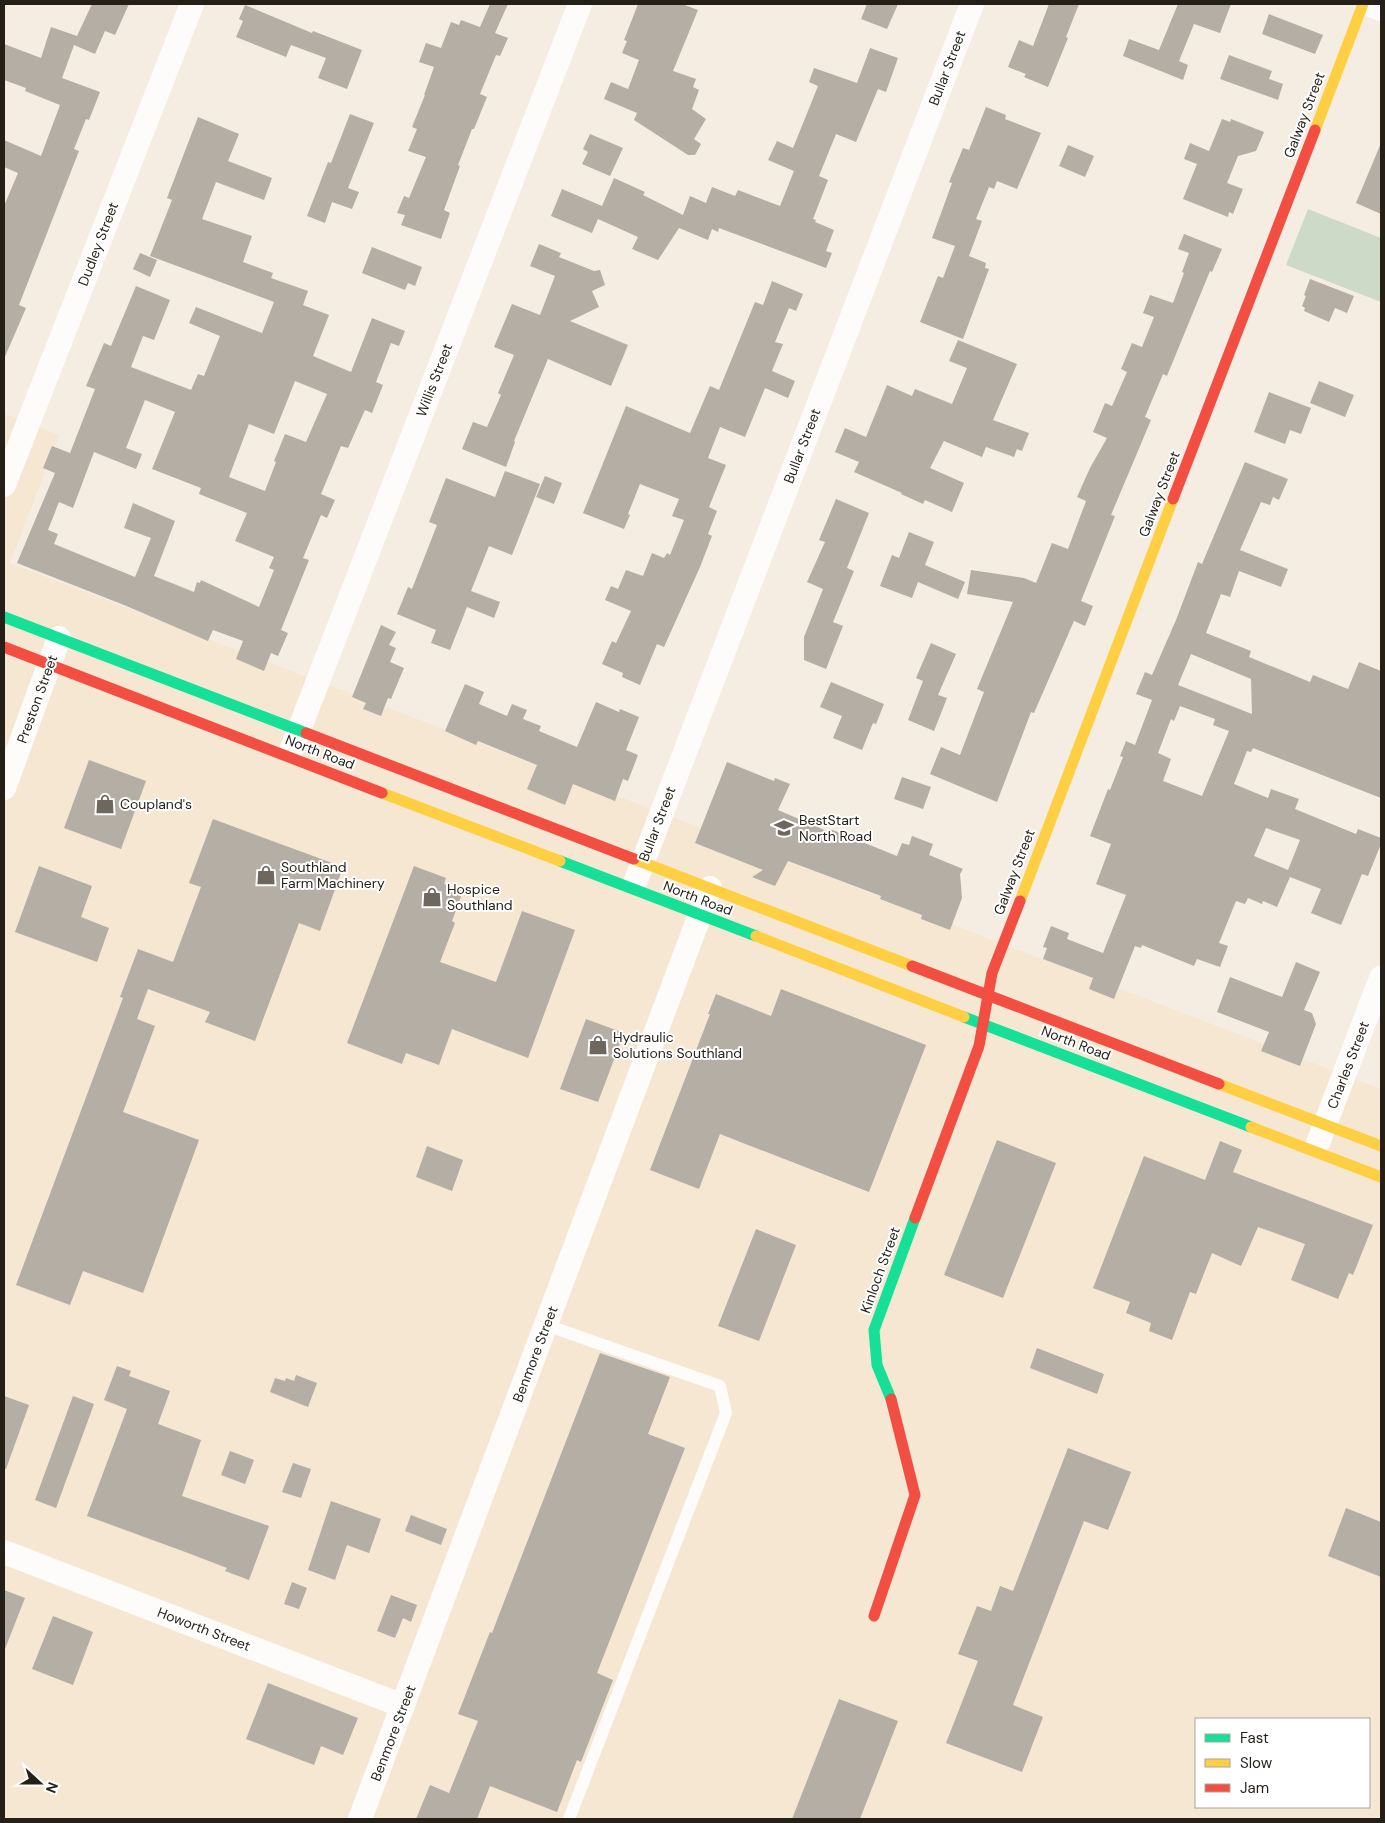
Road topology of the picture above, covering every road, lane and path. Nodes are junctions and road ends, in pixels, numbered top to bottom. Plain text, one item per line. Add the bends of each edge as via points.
1 (192, 4) edge
2 (580, 4) edge
3 (972, 4) edge
4 (1363, 4) edge
5 (1368, 4) edge
6 (1381, 9) edge
7 (4, 485) edge
8 (4, 617) edge
9 (59, 638) junction
10 (4, 647) edge
11 (50, 665) junction
12 (299, 730) junction
13 (289, 756) junction
14 (4, 788) edge
15 (642, 862) junction
16 (632, 888) junction
17 (710, 888) junction
18 (701, 915) junction
19 (1381, 978) edge
20 (987, 995) junction
21 (982, 1023) junction
22 (1325, 1124) junction
23 (1381, 1146) edge
24 (1315, 1151) junction
25 (1381, 1177) edge
26 (546, 1326) junction
27 (4, 1552) edge
28 (874, 1616) dead end
29 (403, 1706) junction
30 (360, 1819) edge
31 (569, 1819) edge

1 - 7 street, Dudley Street
2 - 12 street, Willis Street
3 - 15 street, Bullar Street
4 - 20 main road, Galway Street via 992,973
5 - 6 street
8 - 9 main road, North Road
9 - 11 street, Preston Street
9 - 12 main road, North Road
10 - 11 main road, North Road
11 - 13 main road, North Road
11 - 14 street, Preston Street
12 - 13 street, Willis Street
12 - 15 main road, North Road
13 - 16 main road, North Road
15 - 16 street, Bullar Street
15 - 17 main road, North Road
16 - 18 main road, North Road
17 - 18 street, Benmore Street
17 - 20 main road, North Road
18 - 21 main road, North Road
18 - 26 street, Benmore Street
19 - 22 street, Charles Street
20 - 21 main road, Kinloch Street
20 - 22 main road, North Road
21 - 24 main road, North Road
21 - 28 main road, Kinloch Street via 979,1046 874,1330 877,1365 891,1400 915,1495
22 - 23 main road, North Road
22 - 24 street, Charles Street
24 - 25 main road, North Road
26 - 29 street, Benmore Street
26 - 31 lane via 720,1386 726,1413
27 - 29 street, Howorth Street
29 - 30 street, Benmore Street

